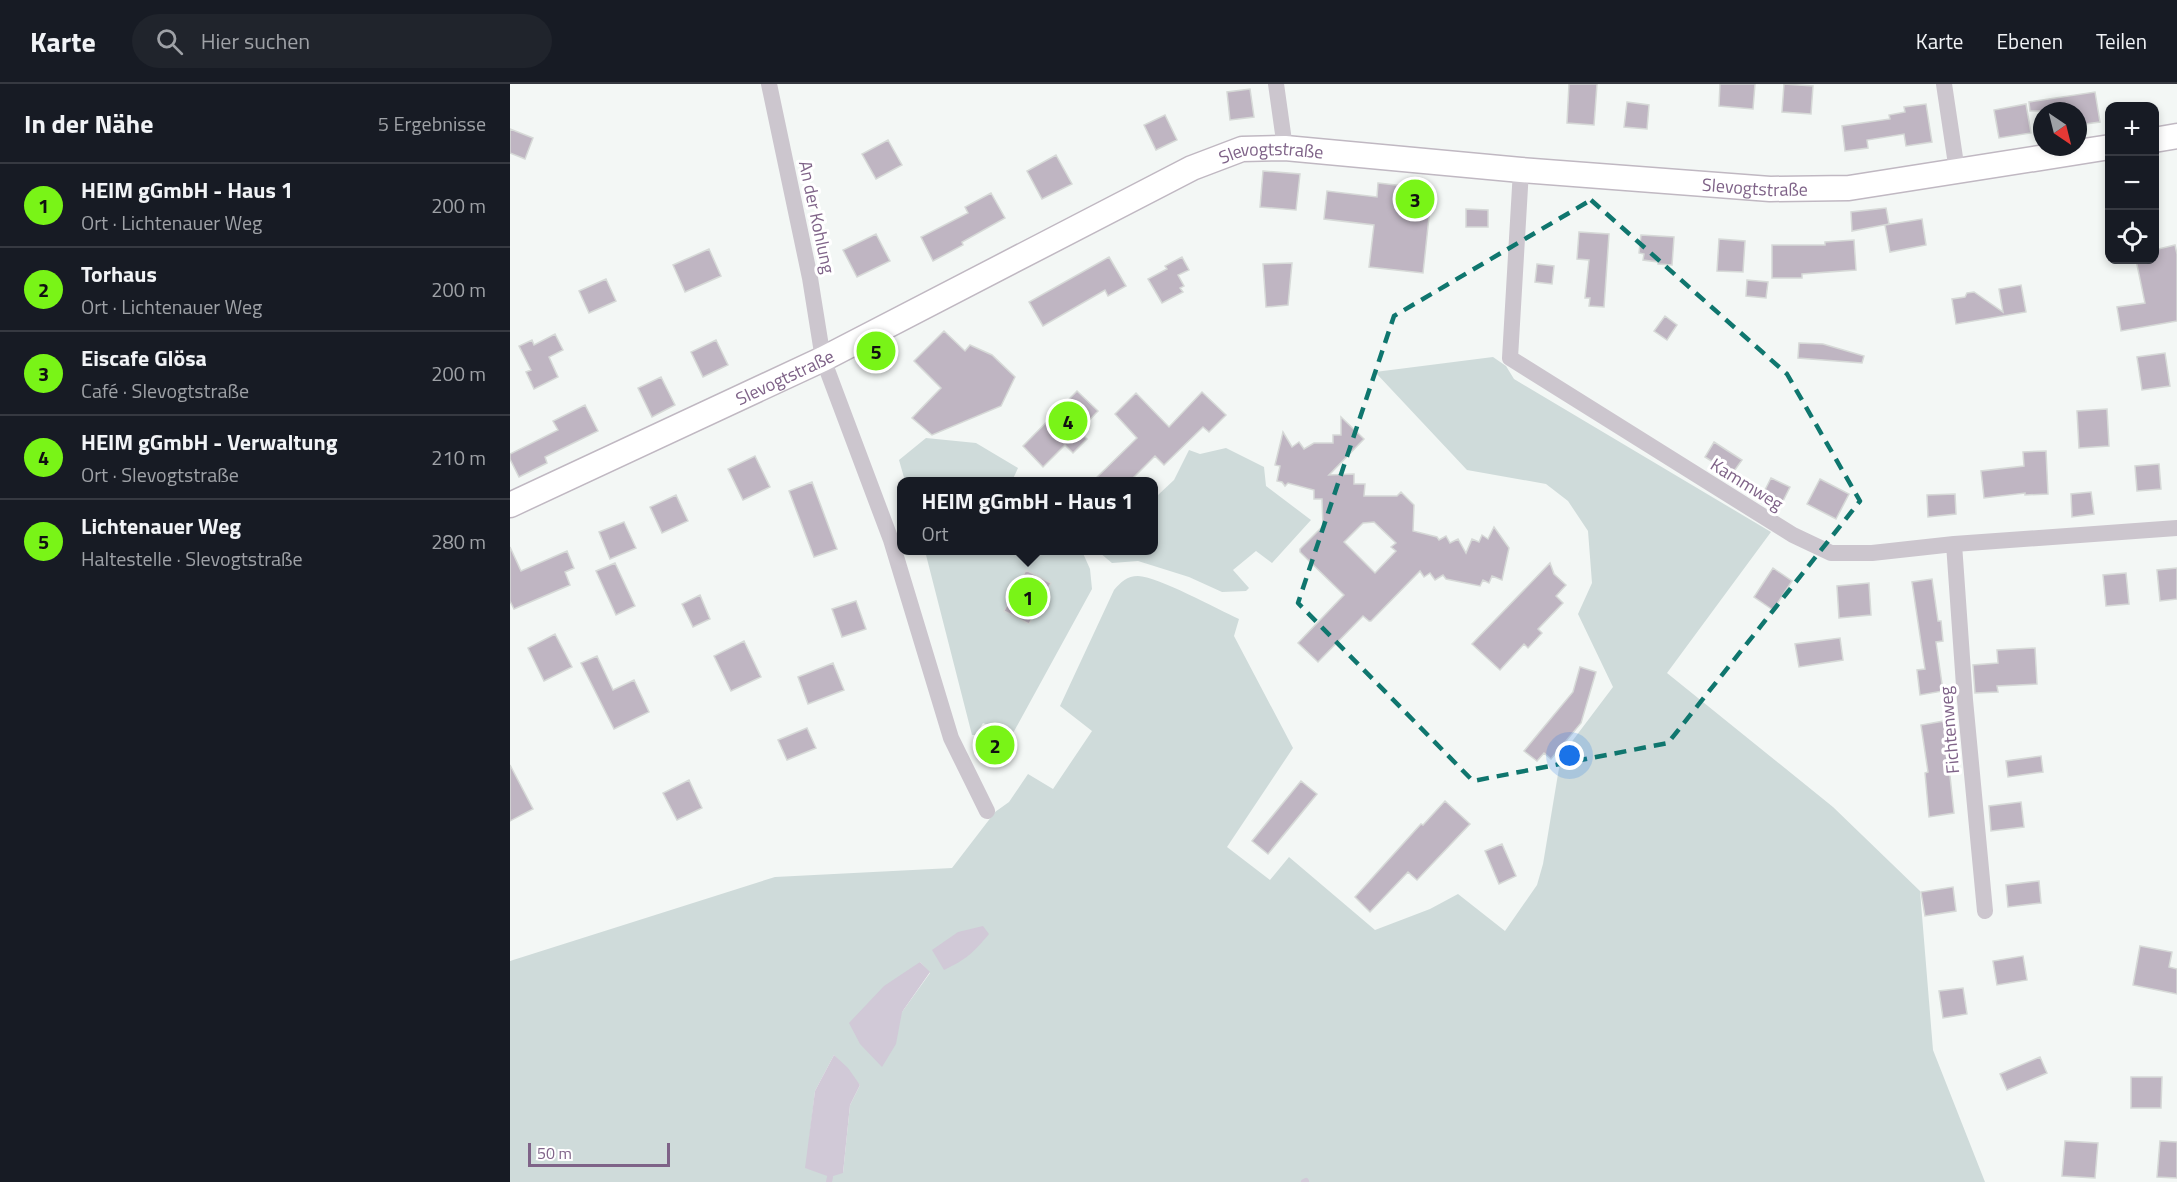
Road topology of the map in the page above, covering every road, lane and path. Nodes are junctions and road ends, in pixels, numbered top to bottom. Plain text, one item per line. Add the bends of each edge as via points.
1 (769, 84) edge
2 (1276, 84) edge
3 (1944, 84) edge
4 (2177, 136) edge
5 (2159, 139) edge
6 (1285, 148) junction
7 (2105, 148) edge
8 (1521, 170) junction
9 (1957, 171) junction
10 (823, 359) junction
11 (510, 505) edge
12 (2177, 528) edge
13 (1954, 544) junction
14 (987, 811) dead end
15 (1985, 911) dead end

1 - 10 street, An der Kohlung
2 - 6 street
3 - 9 street
4 - 5 street
6 - 8 street, Slevogtstraße
6 - 10 street, Slevogtstraße via 1242,149 1192,168
7 - 9 street, Slevogtstraße
8 - 9 street, Slevogtstraße via 1770,189 1849,188
8 - 13 street, Kammweg via 1510,358 1793,535 1831,553
10 - 11 street, Slevogtstraße
10 - 14 street, An der Kohlung via 891,540 951,738
12 - 13 street, Kammweg
13 - 15 street, Fichtenweg

